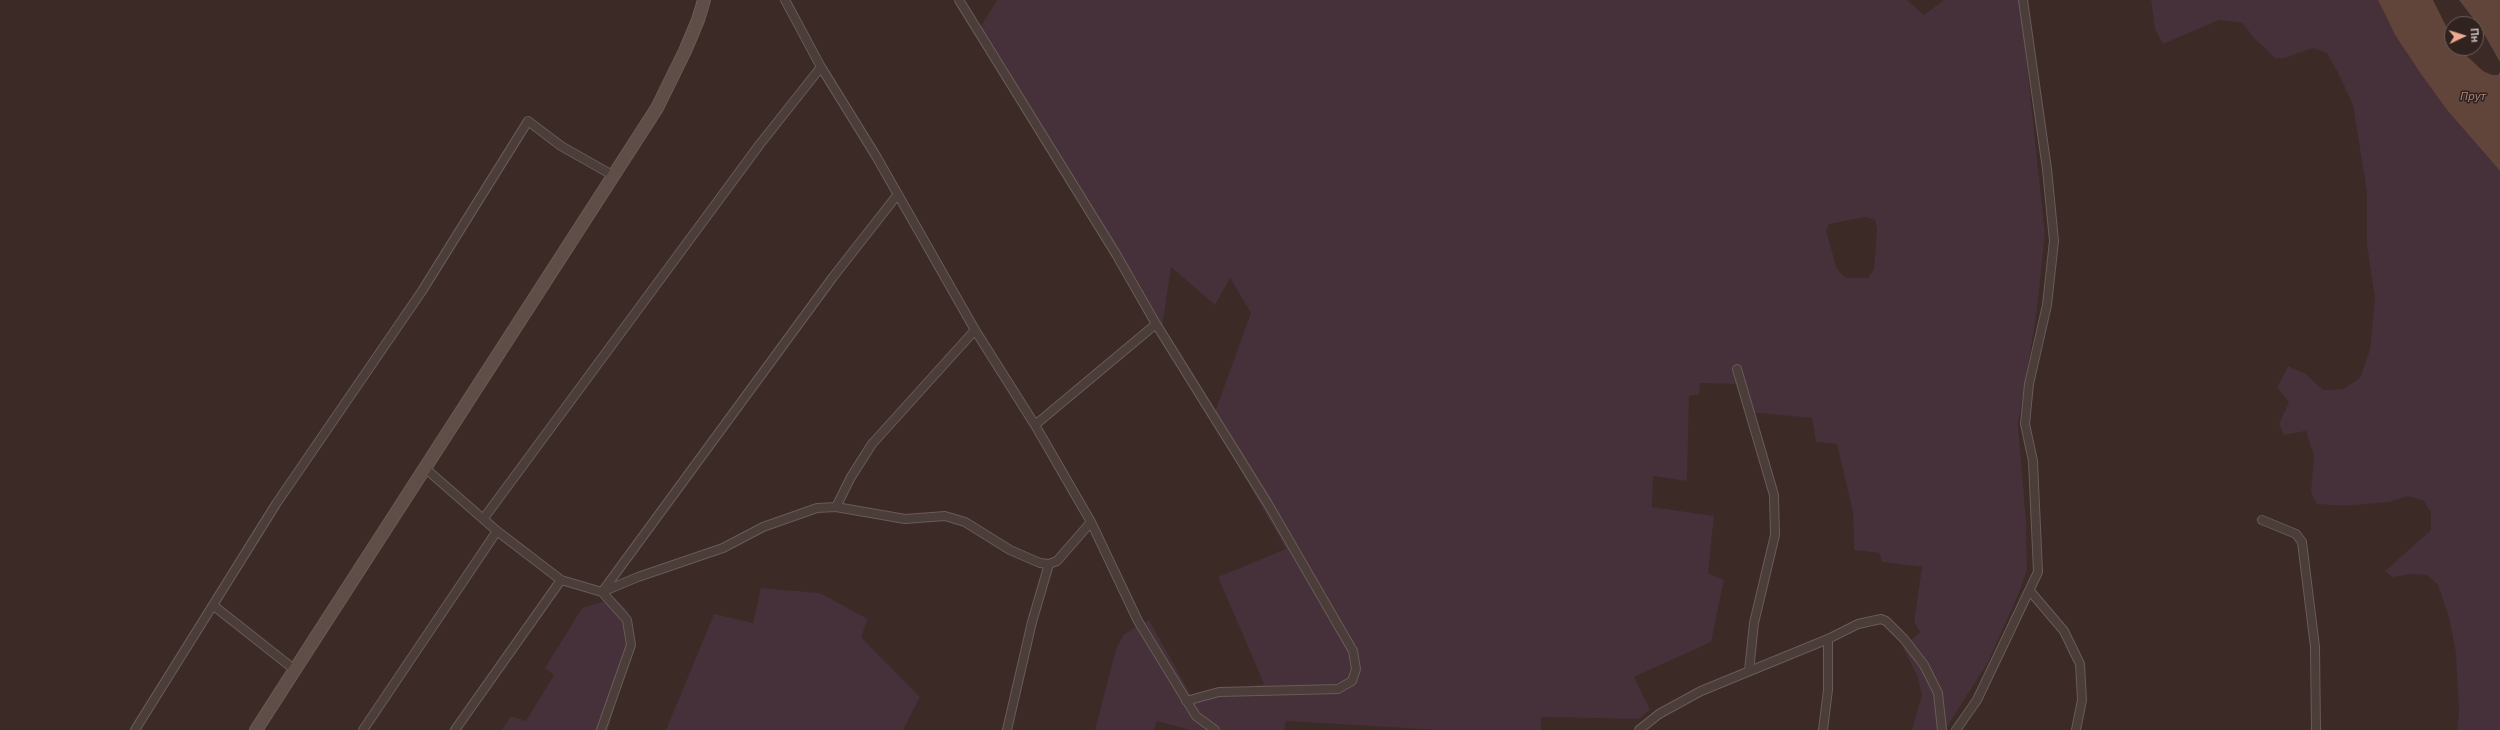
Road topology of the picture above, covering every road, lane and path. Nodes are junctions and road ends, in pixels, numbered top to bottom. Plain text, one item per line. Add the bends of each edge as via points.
1 (704, 0) edge
2 (786, 0) edge
3 (959, 0) edge
4 (2023, 0) edge
5 (821, 67) junction
6 (614, 176) junction
7 (898, 194) junction
8 (1156, 324) junction
9 (975, 330) junction
10 (1738, 369) dead end
11 (1035, 425) junction
12 (426, 469) junction
13 (836, 507) junction
14 (484, 518) junction
15 (2262, 520) dead end
16 (1091, 522) junction
17 (497, 531) junction
18 (1049, 564) junction
19 (562, 580) junction
20 (2030, 591) junction
21 (602, 592) junction
22 (214, 606) junction
23 (1828, 639) junction
24 (295, 670) junction
25 (1749, 671) junction
26 (1186, 701) junction
27 (1196, 716) junction
28 (135, 730) edge
29 (256, 730) edge
30 (363, 730) edge
31 (455, 730) edge
32 (601, 730) edge
33 (1007, 730) edge
34 (1203, 730) edge
35 (1215, 730) edge
36 (1639, 730) edge
37 (1823, 730) edge
38 (1942, 730) edge
39 (1956, 730) edge
40 (2076, 730) edge
41 (2316, 730) edge

1 - 6 main road via 690,39 657,108
2 - 5 street
3 - 8 street via 1116,254
4 - 20 street via 2047,169 2054,241 2047,304 2029,384 2025,424 2033,461 2037,528 2038,572
5 - 7 street
5 - 14 street via 760,144
6 - 12 main road
6 - 22 street via 561,146 528,121 422,291 276,504
7 - 9 street
7 - 21 street via 828,283
8 - 11 street
8 - 26 street via 1268,504 1352,651 1356,669 1352,681 1338,689 1219,692
9 - 11 street
9 - 13 street via 872,444
10 - 25 street via 1766,463 1775,506 1774,535 1754,623
11 - 16 street
12 - 14 street
12 - 24 main road
13 - 18 street via 905,519 945,516 965,522 1010,550 1040,563
13 - 21 street via 802,512 763,527 723,548
14 - 17 street
15 - 41 street via 2296,534 2302,542 2315,648
16 - 18 street via 1057,560
16 - 26 street via 1138,621
17 - 19 street
17 - 30 street
18 - 33 street via 1032,622
19 - 21 street
19 - 31 street
20 - 39 street via 1977,700
20 - 40 street via 2064,631 2080,664 2082,700
21 - 32 street via 627,620 631,645
22 - 24 street
22 - 28 street
23 - 25 street
23 - 37 street via 1828,690
23 - 38 street via 1858,624 1881,619 1886,621 1924,665 1938,693
24 - 29 main road
25 - 36 street via 1701,691 1659,714
26 - 27 street
27 - 34 street
27 - 35 street

